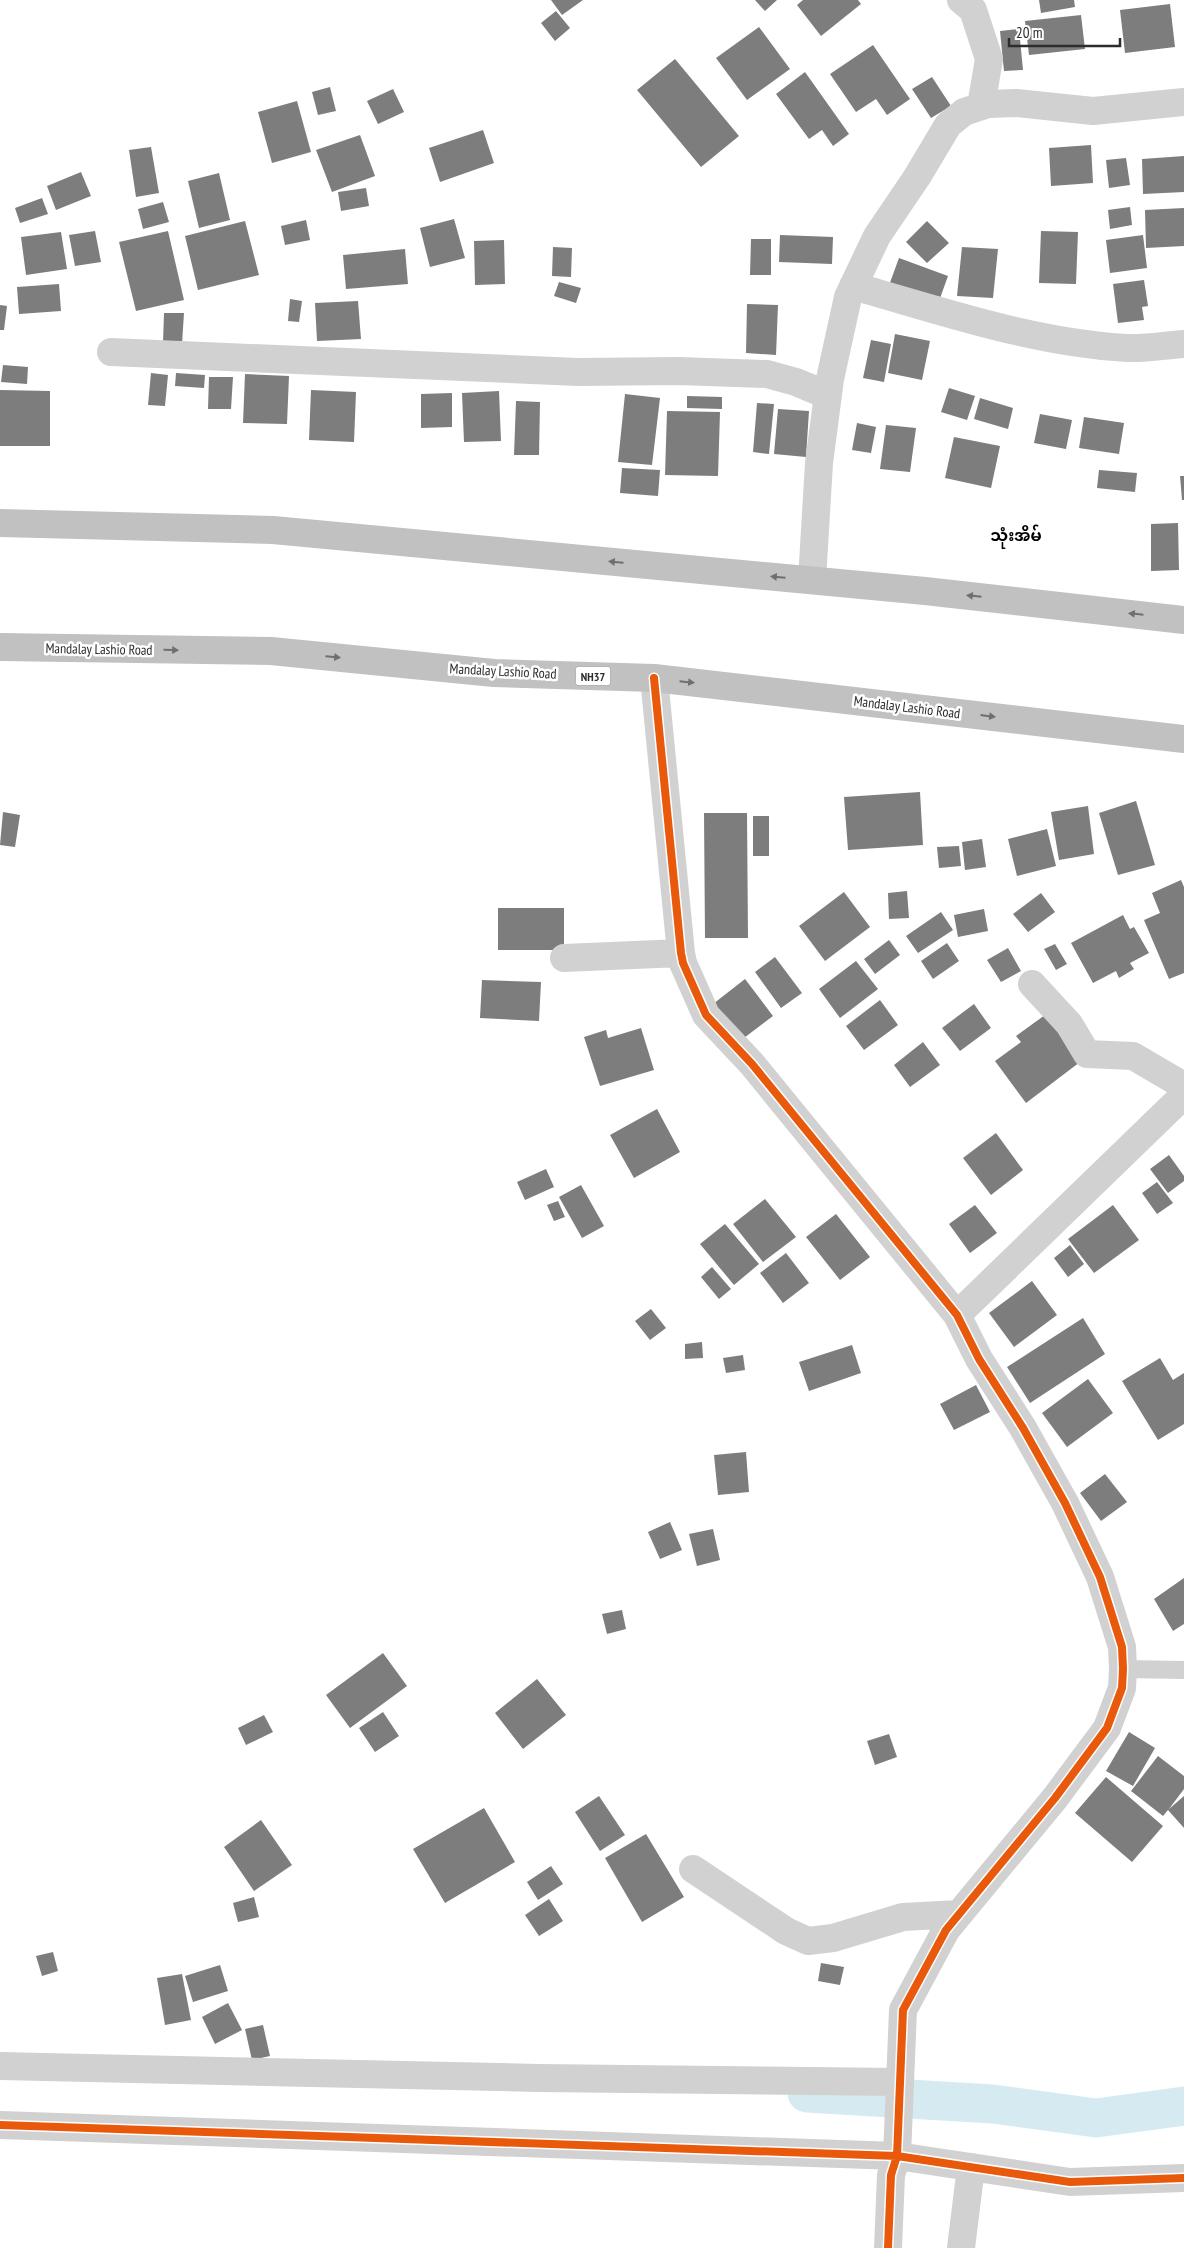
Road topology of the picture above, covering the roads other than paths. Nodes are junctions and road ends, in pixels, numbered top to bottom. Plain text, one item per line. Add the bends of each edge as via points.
1 (961, 0) edge
2 (1184, 102) edge
3 (981, 106) junction
4 (852, 286) junction
5 (1184, 344) edge
6 (111, 352) dead end
7 (827, 395) junction
8 (0, 522) edge
9 (812, 580) junction
10 (1184, 620) edge
11 (0, 647) edge
12 (654, 678) junction
13 (1184, 739) edge
14 (681, 953) junction
15 (564, 958) dead end
16 (1032, 984) dead end
17 (1184, 1086) edge
18 (1184, 1095) edge
19 (957, 1314) junction
20 (1123, 1669) junction
21 (1184, 1670) edge
22 (693, 1869) dead end
23 (959, 1914) junction
24 (0, 2066) edge
25 (899, 2094) junction
26 (0, 2125) edge
27 (897, 2150) junction
28 (971, 2167) junction
29 (1184, 2178) edge
30 (888, 2248) edge
31 (961, 2248) edge

1 - 3 street via 973,10 989,59
2 - 3 street via 1093,111 1016,103
3 - 4 street via 964,112 948,125 877,236
4 - 5 street via 977,321 1070,342 1129,348
4 - 7 street
6 - 7 street via 578,372 767,374
7 - 9 street
9 -> 8 highway via 273,530
10 -> 9 highway
11 -> 12 highway, Mandalay Lashio Road / NH37 via 271,651 494,672
12 -> 13 highway, Mandalay Lashio Road / NH37
12 - 14 street
14 - 15 street
14 - 19 street via 706,1015 752,1064
16 - 17 street via 1069,1024 1087,1054 1133,1056
18 - 19 street
19 - 20 street via 978,1359 1024,1428 1066,1503 1100,1577 1122,1647
20 - 21 lane
20 - 23 street via 1122,1688 1107,1728 1056,1798
22 - 23 street via 786,1931 808,1941 833,1938 903,1917
23 - 25 street via 946,1930 903,2010
24 - 25 street via 539,2078
25 - 27 street
26 - 27 street
27 - 28 street
27 - 30 street via 891,2175
28 - 29 street via 1070,2182
28 - 31 street

